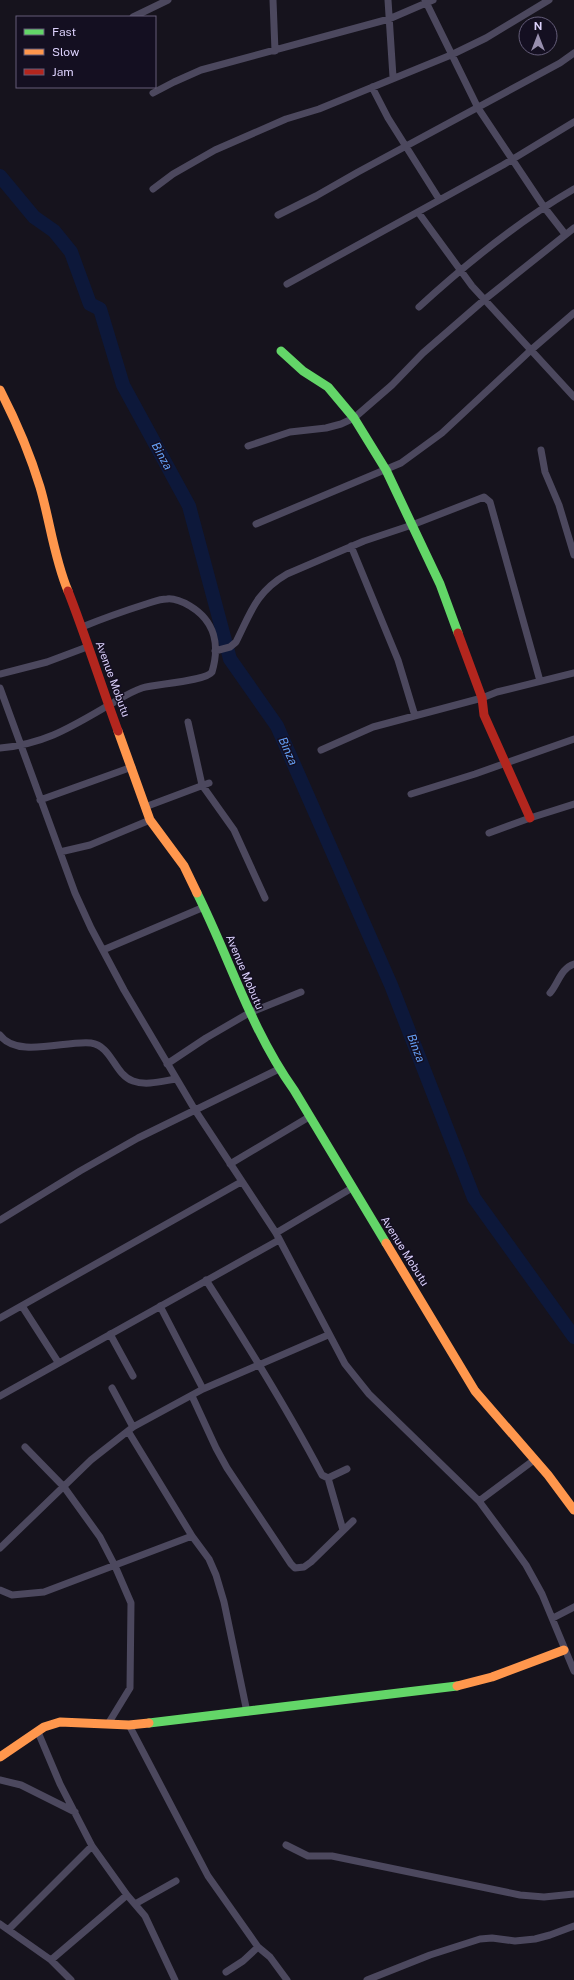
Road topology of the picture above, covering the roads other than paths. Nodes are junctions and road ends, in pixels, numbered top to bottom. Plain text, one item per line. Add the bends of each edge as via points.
1 (168, 0) edge
2 (273, 0) edge
3 (388, 0) edge
4 (434, 0) edge
5 (549, 0) edge
6 (425, 1) edge
7 (135, 16) edge
8 (389, 19) junction
9 (274, 51) junction
10 (574, 53) edge
11 (451, 54) junction
12 (393, 77) junction
13 (372, 87) junction
14 (153, 93) dead end
15 (478, 108) junction
16 (574, 122) edge
17 (406, 147) junction
18 (512, 160) junction
19 (153, 188) dead end
20 (574, 189) edge
21 (439, 199) junction
22 (544, 207) junction
23 (418, 212) junction
24 (278, 215) dead end
25 (574, 228) edge
26 (565, 234) junction
27 (461, 269) junction
28 (287, 284) dead end
29 (484, 300) junction
30 (419, 307) dead end
31 (574, 313) edge
32 (531, 350) junction
33 (281, 351) dead end
34 (0, 390) edge
35 (574, 397) edge
36 (354, 418) junction
37 (248, 446) dead end
38 (541, 450) dead end
39 (386, 470) junction
40 (256, 524) dead end
41 (412, 525) junction
42 (351, 546) junction
43 (574, 555) edge
44 (82, 627) junction
45 (87, 647) junction
46 (217, 651) junction
47 (574, 673) edge
48 (0, 674) edge
49 (540, 681) junction
50 (0, 688) edge
51 (482, 698) junction
52 (110, 705) junction
53 (415, 716) junction
54 (188, 722) dead end
55 (574, 739) edge
56 (22, 746) junction
57 (0, 748) edge
58 (321, 750) dead end
59 (507, 763) junction
60 (132, 767) junction
61 (206, 784) junction
62 (411, 794) dead end
63 (40, 800) junction
64 (574, 804) edge
65 (146, 807) junction
66 (530, 818) junction
67 (150, 820) junction
68 (489, 833) dead end
69 (60, 852) junction
70 (265, 898) dead end
71 (204, 907) junction
72 (103, 950) junction
73 (574, 964) edge
74 (301, 992) dead end
75 (550, 993) dead end
76 (249, 1013) junction
77 (0, 1034) edge
78 (167, 1064) junction
79 (279, 1069) junction
80 (176, 1079) junction
81 (196, 1110) junction
82 (309, 1117) junction
83 (230, 1164) junction
84 (241, 1182) junction
85 (352, 1188) junction
86 (0, 1220) edge
87 (278, 1236) junction
88 (206, 1280) junction
89 (22, 1306) junction
90 (160, 1306) junction
91 (0, 1318) edge
92 (110, 1334) junction
93 (328, 1335) junction
94 (58, 1362) junction
95 (260, 1364) junction
96 (133, 1376) dead end
97 (112, 1388) dead end
98 (204, 1389) junction
99 (0, 1396) edge
100 (192, 1396) junction
101 (131, 1429) junction
102 (25, 1447) dead end
103 (534, 1460) junction
104 (347, 1469) dead end
105 (328, 1478) junction
106 (64, 1487) junction
107 (479, 1501) junction
108 (574, 1510) edge
109 (353, 1521) dead end
110 (343, 1530) junction
111 (192, 1536) junction
112 (0, 1548) edge
113 (115, 1566) junction
114 (0, 1590) edge
115 (574, 1607) edge
116 (553, 1618) junction
117 (564, 1650) junction
118 (574, 1671) edge
119 (247, 1712) junction
120 (108, 1724) junction
121 (129, 1725) junction
122 (38, 1732) junction
123 (0, 1757) edge
124 (0, 1780) edge
125 (75, 1812) junction
126 (286, 1845) dead end
127 (92, 1846) junction
128 (176, 1881) dead end
129 (574, 1894) edge
130 (127, 1895) junction
131 (135, 1904) junction
132 (0, 1924) edge
133 (574, 1926) edge
134 (9, 1929) junction
135 (258, 1947) junction
136 (51, 1960) junction
137 (226, 1972) dead end
138 (71, 1980) edge
139 (175, 1980) edge
140 (287, 1980) edge
141 (367, 1980) edge

1 - 7 street
2 - 9 street
3 - 8 street
4 - 6 street
5 - 11 street via 486,38
6 - 8 street
6 - 11 street
8 - 9 street
8 - 12 street
9 - 14 street via 202,70
10 - 15 street
11 - 12 street
11 - 15 street
12 - 13 street
13 - 17 street
13 - 19 street via 319,109 286,119 215,150
15 - 17 street
15 - 18 street
16 - 18 street
17 - 21 street
17 - 24 street
18 - 21 street
18 - 22 street
20 - 22 street
21 - 23 street
22 - 26 street
22 - 27 street
23 - 27 street
23 - 28 street
25 - 26 street
26 - 29 street
27 - 29 street
27 - 30 street
29 - 32 street
29 - 36 street via 423,352 392,385
31 - 32 street
32 - 35 street
32 - 39 street via 442,433 401,463
33 - 36 street via 303,371 328,387
34 - 44 street, Avenue Mobutu via 15,420 35,472 66,587
36 - 37 street via 326,428 290,432
36 - 39 street
38 - 43 street via 545,472 559,505
39 - 40 street
39 - 41 street
41 - 42 street
41 - 49 street via 480,498 489,500
41 - 51 street via 440,584
42 - 46 street via 286,574 271,585 258,598 236,642
42 - 53 street via 398,660
44 - 45 street, Avenue Mobutu
44 - 46 street via 157,600 176,600 195,609 210,624
45 - 48 street via 47,662
45 - 52 street, Avenue Mobutu
46 - 52 street via 210,675 140,689
47 - 49 street
49 - 51 street
50 - 56 street
51 - 53 street
51 - 59 street via 484,715
52 - 56 street via 49,738
52 - 60 street, Avenue Mobutu
53 - 58 street via 372,727
54 - 61 street
55 - 59 street
56 - 57 street
56 - 63 street
59 - 62 street
59 - 66 street
60 - 63 street
60 - 65 street, Avenue Mobutu
61 - 65 street
61 - 70 street via 234,830
63 - 69 street
64 - 66 street
65 - 67 street, Avenue Mobutu
66 - 68 street
67 - 69 street via 90,845
67 - 71 street, Avenue Mobutu via 184,866
69 - 72 street via 75,893
71 - 72 street
71 - 76 street, Avenue Mobutu
72 - 78 street
73 - 75 street via 564,969 559,982
74 - 76 street
76 - 78 street
76 - 79 street, Avenue Mobutu
77 - 80 street via 6,1042 22,1046 92,1043 104,1049 117,1070 133,1081 144,1083
78 - 80 street
79 - 81 street
79 - 82 street, Avenue Mobutu
80 - 81 street
81 - 83 street
81 - 86 street via 138,1138
82 - 83 street
82 - 85 street, Avenue Mobutu
83 - 84 street
84 - 87 street
84 - 89 street
85 - 87 street
85 - 103 street, Avenue Mobutu via 475,1390
87 - 88 street
87 - 93 street
88 - 90 street
88 - 95 street
89 - 91 street
89 - 94 street
90 - 92 street
90 - 98 street
92 - 94 street
92 - 96 street
93 - 95 street
93 - 107 street via 364,1389
94 - 99 street
95 - 98 street
95 - 105 street via 292,1417 322,1475
97 - 101 street
98 - 100 street
100 - 101 street
100 - 110 street via 227,1468 291,1564 299,1568 304,1567
101 - 106 street via 110,1444
101 - 111 street
102 - 106 street
103 - 107 street
103 - 108 street, Avenue Mobutu
104 - 105 street
105 - 110 street
106 - 112 street
106 - 113 street via 100,1537
107 - 116 street via 526,1565
109 - 110 street
111 - 113 street
111 - 119 street via 209,1559 216,1575
113 - 114 street via 44,1592 12,1595
113 - 120 street via 131,1603 130,1688
115 - 116 street
116 - 117 street
117 - 118 street
117 - 119 street via 503,1674 454,1687 380,1693
119 - 121 street
120 - 121 street
120 - 122 street via 60,1722
121 - 135 street via 208,1876
122 - 123 street
122 - 125 street via 45,1752
124 - 125 street via 21,1785
125 - 127 street
126 - 129 street via 308,1856 332,1856 520,1895 544,1897
127 - 130 street
127 - 134 street
128 - 131 street
130 - 131 street
130 - 136 street
131 - 139 street via 147,1920
132 - 134 street
133 - 141 street via 535,1939 480,1939 430,1955
134 - 136 street
135 - 137 street
135 - 140 street via 270,1957
136 - 138 street

